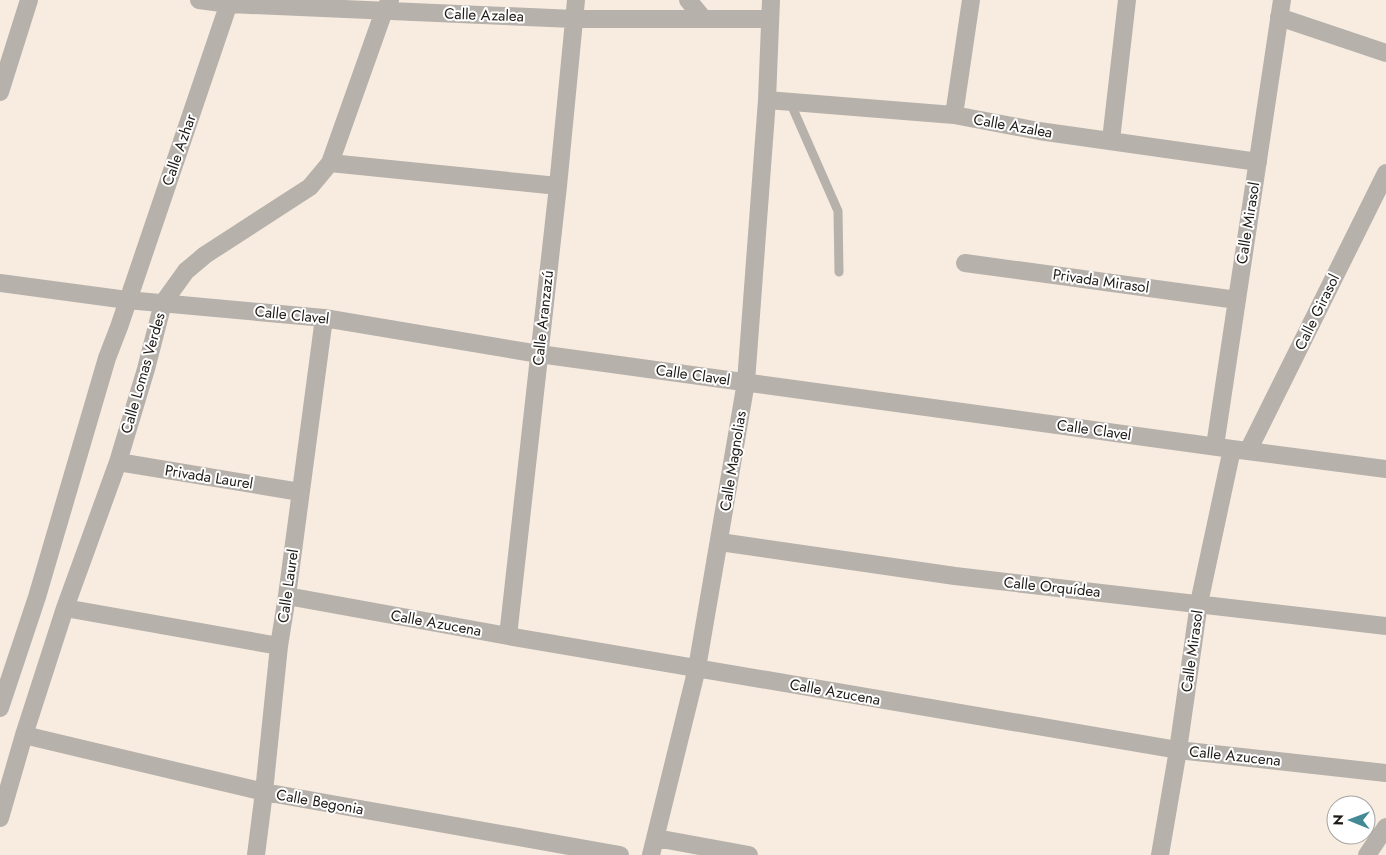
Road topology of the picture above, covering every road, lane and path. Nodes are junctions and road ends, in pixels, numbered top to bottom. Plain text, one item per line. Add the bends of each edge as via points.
1 (29, 0) edge
2 (199, 0) edge
3 (576, 0) edge
4 (688, 0) edge
5 (771, 0) edge
6 (971, 0) edge
7 (1128, 0) edge
8 (229, 2) edge
9 (387, 5) edge
10 (1280, 5) edge
11 (704, 18) junction
12 (574, 19) junction
13 (770, 19) junction
14 (1386, 53) edge
15 (0, 92) edge
16 (767, 100) junction
17 (790, 102) junction
18 (954, 116) junction
19 (1110, 140) junction
20 (1258, 162) junction
21 (330, 163) junction
22 (1386, 173) edge
23 (558, 186) junction
24 (965, 263) dead end
25 (839, 272) dead end
26 (0, 283) edge
27 (127, 300) junction
28 (1237, 300) junction
29 (163, 303) junction
30 (324, 318) junction
31 (539, 354) junction
32 (746, 382) junction
33 (1214, 446) junction
34 (1240, 450) junction
35 (118, 462) junction
36 (1386, 469) edge
37 (300, 492) junction
38 (720, 542) junction
39 (287, 596) junction
40 (1199, 604) junction
41 (65, 608) junction
42 (1386, 626) edge
43 (508, 636) junction
44 (279, 646) junction
45 (697, 668) junction
46 (0, 708) edge
47 (24, 735) junction
48 (1178, 750) junction
49 (1386, 773) edge
50 (264, 792) junction
51 (0, 818) edge
52 (1386, 826) edge
53 (654, 847) edge
54 (256, 855) edge
55 (620, 855) edge
56 (750, 855) edge
57 (1160, 855) edge
58 (1366, 855) edge

1 - 15 street
2 - 8 street, Calle Azalea
3 - 12 street, Calle Aranzazú
4 - 11 street
5 - 13 street, Calle Magnolias
6 - 18 street
7 - 19 street
8 - 9 street, Calle Azalea
8 - 27 street, Calle Azhar
9 - 12 street, Calle Azalea
9 - 21 street, Calle Lomas Verdes
10 - 14 street
10 - 20 street, Calle Mirasol
11 - 12 street, Calle Azalea
11 - 13 street, Calle Azalea
12 - 23 street, Calle Aranzazú
13 - 16 street, Calle Magnolias
16 - 17 street, Calle Azalea
16 - 32 street, Calle Magnolias
17 - 18 street, Calle Azalea
17 - 25 lane via 838,211
18 - 19 street, Calle Azalea
19 - 20 street, Calle Azalea
20 - 28 street, Calle Mirasol
21 - 23 street
21 - 29 street, Calle Lomas Verdes via 310,187 205,254 186,271
22 - 34 street, Calle Girasol
23 - 31 street, Calle Aranzazú
24 - 28 street, Privada Mirasol
26 - 27 street, Calle Clavel
27 - 29 street, Calle Clavel
27 - 46 street
28 - 33 street, Calle Mirasol
29 - 30 street, Calle Clavel
29 - 35 street, Calle Lomas Verdes
30 - 31 street, Calle Clavel
30 - 37 street, Calle Laurel
31 - 32 street, Calle Clavel
31 - 43 street, Calle Aranzazú
32 - 33 street, Calle Clavel
32 - 38 street, Calle Magnolias
33 - 34 street, Calle Clavel
34 - 36 street, Calle Clavel
34 - 40 street, Calle Mirasol
35 - 37 street, Privada Laurel
35 - 41 street, Calle Lomas Verdes
37 - 39 street, Calle Laurel
38 - 40 street, Calle Orquídea via 955,576
38 - 45 street, Calle Magnolias
39 - 43 street, Calle Azucena
39 - 44 street, Calle Laurel
40 - 42 street, Calle Orquídea
40 - 48 street, Calle Mirasol
41 - 44 street
41 - 47 street, Calle Lomas Verdes
43 - 45 street, Calle Azucena
44 - 50 street, Calle Laurel
45 - 48 street, Calle Azucena
45 - 53 street, Calle Magnolias
47 - 50 street, Calle Begonia
47 - 51 street, Calle Lomas Verdes
48 - 49 street, Calle Azucena
48 - 57 street, Calle Mirasol
50 - 54 street, Calle Laurel
50 - 55 street, Calle Begonia
52 - 58 street
53 - 56 street

